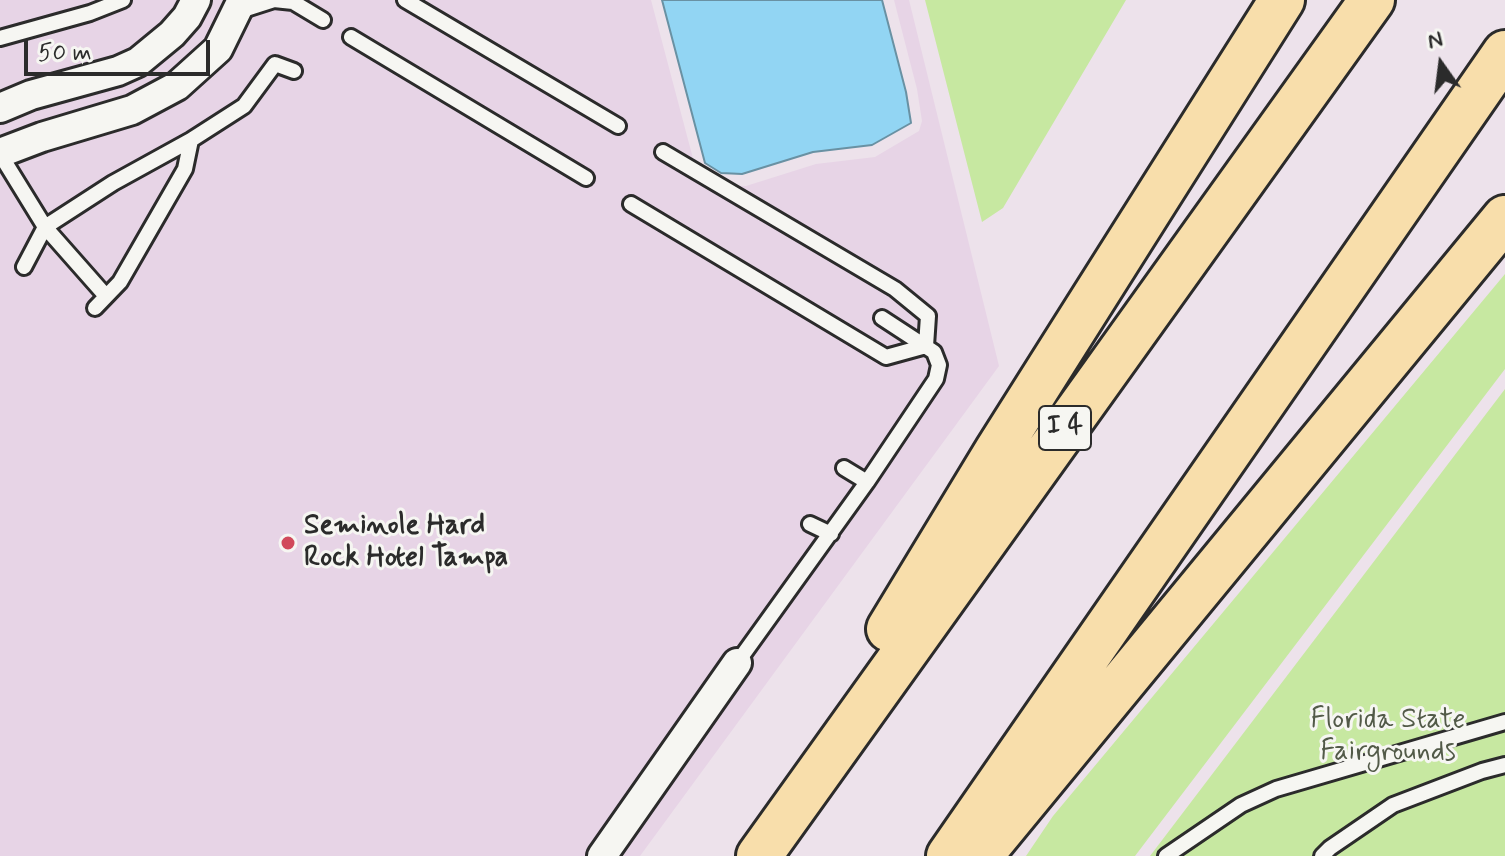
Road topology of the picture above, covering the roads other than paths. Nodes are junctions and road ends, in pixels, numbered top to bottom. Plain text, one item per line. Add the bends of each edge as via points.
1 (123, 0) edge
2 (196, 0) edge
3 (405, 0) edge
4 (1282, 0) edge
5 (1372, 0) edge
6 (295, 1) edge
7 (238, 8) edge
8 (323, 20) dead end
9 (351, 37) dead end
10 (0, 38) edge
11 (1505, 53) edge
12 (294, 71) dead end
13 (0, 108) edge
14 (618, 126) dead end
15 (191, 140) junction
16 (663, 152) dead end
17 (0, 154) edge
18 (586, 178) dead end
19 (631, 204) dead end
20 (1505, 218) edge
21 (45, 227) junction
22 (1505, 227) edge
23 (24, 267) dead end
24 (1462, 270) junction
25 (105, 295) junction
26 (95, 308) dead end
27 (882, 318) dead end
28 (926, 346) junction
29 (844, 468) dead end
30 (867, 482) junction
31 (810, 524) dead end
32 (831, 534) junction
33 (737, 663) joint
34 (1505, 722) edge
35 (1505, 765) edge
36 (602, 856) edge
37 (752, 856) edge
38 (759, 856) edge
39 (949, 856) edge
40 (980, 856) edge
41 (1166, 856) edge
42 (1322, 856) edge

1 - 10 lane
2 - 13 street via 172,34 138,62
3 - 14 lane
4 - 37 highway via 997,451
5 - 38 highway, I 4
6 - 7 lane
6 - 8 lane
7 - 17 street via 218,49 177,86 111,118
9 - 18 lane
11 - 39 highway
12 - 15 lane via 275,64 244,106
15 - 21 lane
15 - 25 lane via 185,169 120,282
16 - 28 lane via 895,289 928,316
17 - 21 lane
19 - 28 lane via 886,357
20 - 24 highway
21 - 23 lane
21 - 25 lane
22 - 24 highway
24 - 40 highway
25 - 26 lane
27 - 28 lane
28 - 30 lane via 939,365 936,379
29 - 30 lane
30 - 32 lane
31 - 32 lane
32 - 33 lane
33 - 36 street
34 - 41 lane via 1276,789 1241,805
35 - 42 lane via 1393,805

